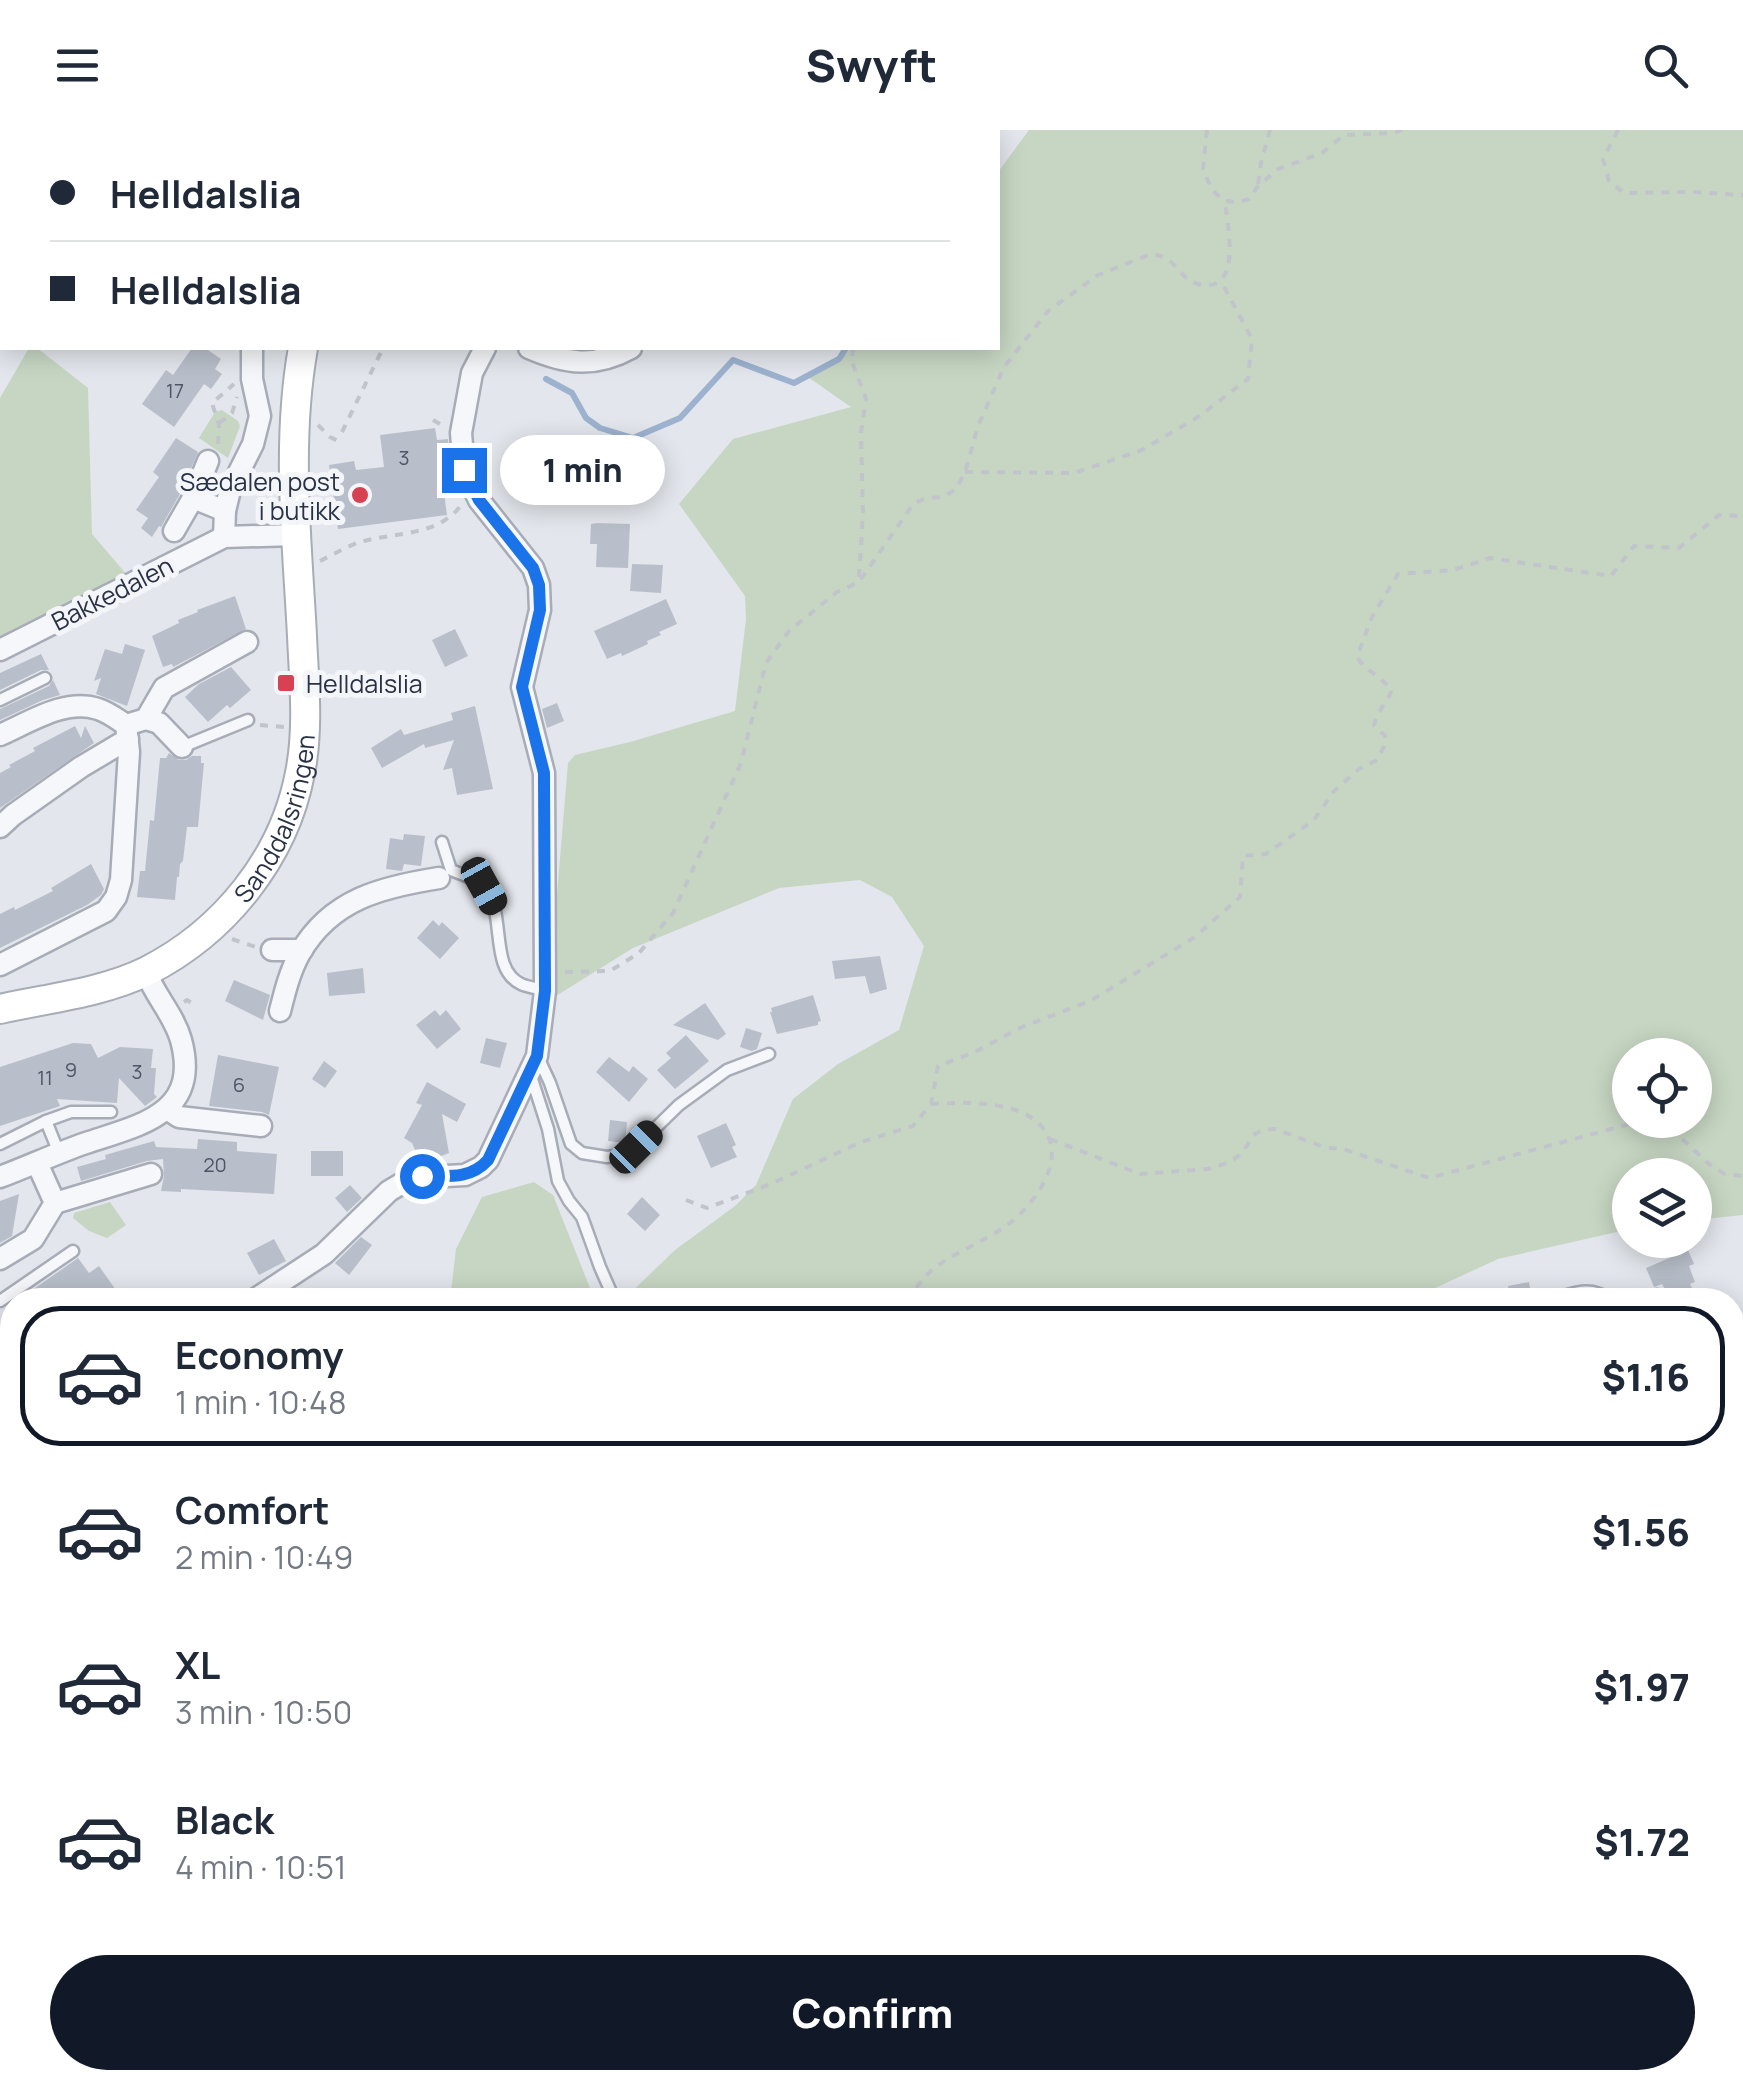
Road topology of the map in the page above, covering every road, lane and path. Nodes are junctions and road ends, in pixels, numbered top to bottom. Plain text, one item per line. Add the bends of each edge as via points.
1 (1207, 130) edge
2 (1270, 130) edge
3 (1402, 130) edge
4 (1618, 130) edge
5 (1258, 186) junction
6 (1743, 195) edge
7 (1225, 201) junction
8 (1220, 279) junction
9 (252, 350) edge
10 (303, 350) edge
11 (383, 350) edge
12 (484, 350) edge
13 (533, 350) edge
14 (627, 350) edge
15 (852, 350) edge
16 (245, 385) junction
17 (308, 418) dead end
18 (218, 423) junction
19 (342, 432) dead end
20 (342, 443) dead end
21 (213, 456) joint
22 (964, 472) junction
23 (193, 498) junction
24 (464, 499) dead end
25 (225, 511) junction
26 (1743, 516) edge
27 (174, 531) dead end
28 (296, 535) junction
29 (224, 537) junction
30 (311, 565) dead end
31 (858, 582) junction
32 (247, 642) dead end
33 (0, 650) edge
34 (45, 678) dead end
35 (0, 700) edge
36 (246, 721) joint
37 (290, 726) dead end
38 (133, 727) junction
39 (0, 735) edge
40 (182, 747) joint
41 (0, 826) edge
42 (442, 842) dead end
43 (439, 878) dead end
44 (222, 935) dead end
45 (272, 950) joint
46 (302, 950) junction
47 (0, 966) edge
48 (146, 972) junction
49 (545, 982) junction
50 (0, 1009) edge
51 (280, 1011) dead end
52 (770, 1054) dead end
53 (534, 1064) junction
54 (931, 1104) junction
55 (167, 1109) junction
56 (111, 1112) dead end
57 (46, 1122) junction
58 (262, 1126) dead end
59 (1050, 1139) junction
60 (0, 1144) edge
61 (60, 1154) junction
62 (38, 1163) junction
63 (151, 1174) dead end
64 (1743, 1176) edge
65 (0, 1177) edge
66 (686, 1200) dead end
67 (55, 1204) junction
68 (73, 1252) dead end
69 (0, 1259) edge
70 (19, 1288) edge
71 (272, 1288) edge
72 (609, 1288) edge
73 (916, 1288) edge

1 - 7 path via 1203,169
2 - 5 path
3 - 5 path via 1344,135
4 - 6 path via 1604,160 1608,181 1624,193
5 - 7 path via 1249,200
7 - 8 path via 1230,264
8 - 22 path via 1198,284 1152,254 1098,275 1048,311 1004,367
8 - 22 path via 1252,339 1248,380 1142,450 1074,472
9 - 16 street
10 - 28 main road, Sanddalsringen via 293,437
11 - 19 path
12 - 49 street via 472,374 461,433 464,470 539,585 540,610 522,687 544,773
13 - 14 street via 593,362
15 - 31 path via 866,399
16 - 18 path via 232,413
16 - 18 path via 240,379 212,403
16 - 25 street via 260,416
17 - 20 path
18 - 21 path
21 - 23 street
22 - 31 path via 956,489 914,503
23 - 25 street
23 - 27 street
24 - 30 path via 452,517 430,528 354,544
25 - 29 street
26 - 54 path via 1719,514 1679,548 1634,546 1611,576 1490,558 1453,570 1398,574 1357,658 1392,690 1376,715 1374,725 1385,736 1377,760 1358,768 1314,820 1266,854 1243,856 1240,897 1195,937 1090,1000 938,1066
28 - 29 street, Bakkedalen
28 - 48 main road, Sanddalsringen via 305,719 292,805 238,901 192,943
29 - 33 street, Bakkedalen
31 - 49 path via 789,631 766,663 741,762 673,913 638,953 610,972
32 - 38 street via 164,688
34 - 35 lane
36 - 37 path
36 - 40 lane
38 - 39 street via 100,710 69,706
38 - 40 street via 159,724
38 - 41 street
38 - 47 street via 116,897 106,911
42 - 49 lane via 451,870 484,886 496,907 505,968 517,983
43 - 46 street via 360,896
44 - 45 path
45 - 46 street
46 - 51 street
48 - 50 main road, Sanddalsringen
48 - 55 street via 180,1038 186,1069
49 - 53 street
52 - 53 lane via 727,1070 679,1104 636,1147 607,1157 571,1144 550,1083
53 - 71 street via 481,1168 401,1183 324,1254
53 - 72 lane via 558,1180 582,1217
54 - 59 path via 976,1102 1016,1111 1040,1123
54 - 66 path via 913,1126 860,1142 771,1184 707,1208
55 - 58 street via 179,1117
55 - 61 street
56 - 57 lane via 70,1112
57 - 60 lane
57 - 61 lane
59 - 64 path via 1140,1174 1230,1162 1255,1134 1275,1129 1429,1178 1630,1124 1680,1136 1724,1174
59 - 73 path via 1053,1157 1031,1202 1010,1223 932,1268
61 - 62 street
62 - 65 street
62 - 67 street
63 - 67 street
67 - 69 street via 33,1239
68 - 70 lane

